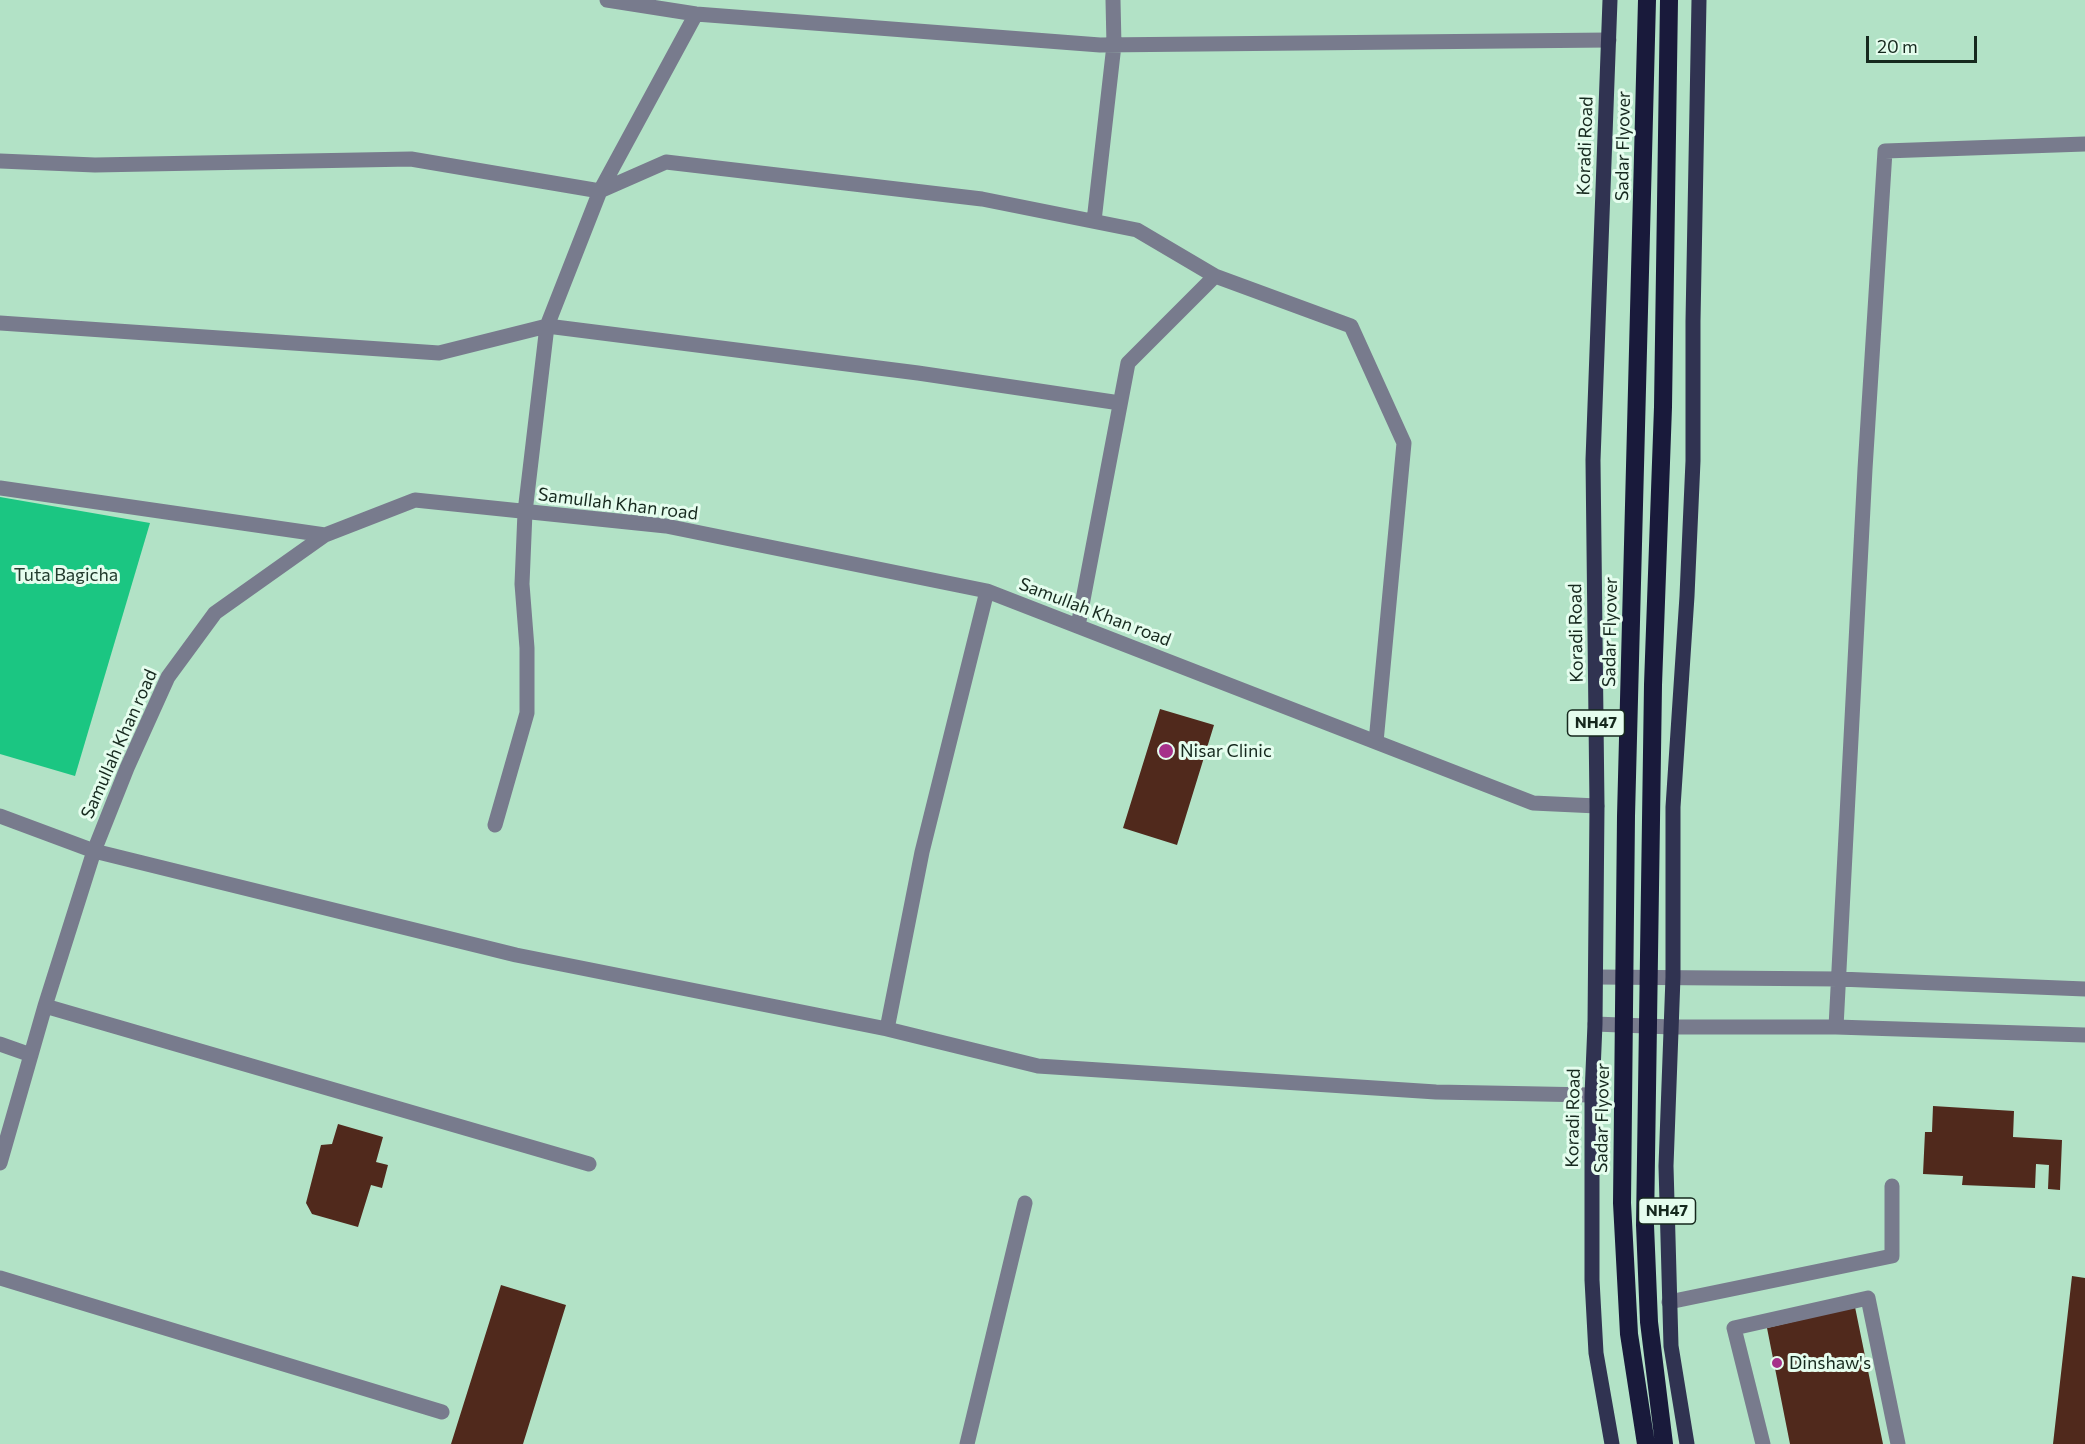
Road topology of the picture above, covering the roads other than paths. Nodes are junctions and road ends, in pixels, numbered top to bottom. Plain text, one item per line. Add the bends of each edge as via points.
1 (607, 0) edge
2 (1113, 0) edge
3 (1610, 0) edge
4 (1647, 0) edge
5 (1669, 0) edge
6 (1699, 0) edge
7 (642, 3) edge
8 (696, 14) junction
9 (1609, 40) junction
10 (1114, 45) junction
11 (2085, 144) edge
12 (0, 161) edge
13 (600, 191) junction
14 (1094, 222) junction
15 (1215, 276) junction
16 (0, 323) edge
17 (547, 326) junction
18 (1120, 403) junction
19 (0, 488) edge
20 (525, 512) junction
21 (325, 535) junction
22 (987, 591) junction
23 (1078, 626) junction
24 (1376, 742) junction
25 (1597, 806) junction
26 (0, 816) edge
27 (495, 825) dead end
28 (94, 851) junction
29 (1596, 977) junction
30 (1673, 977) junction
31 (1839, 979) junction
32 (2085, 988) edge
33 (45, 1006) junction
34 (1595, 1024) junction
35 (1672, 1027) junction
36 (1836, 1027) junction
37 (887, 1029) junction
38 (2085, 1035) edge
39 (0, 1044) edge
40 (31, 1054) junction
41 (1592, 1095) junction
42 (0, 1163) edge
43 (589, 1164) dead end
44 (1892, 1186) dead end
45 (1025, 1203) dead end
46 (0, 1278) edge
47 (1669, 1302) junction
48 (442, 1412) dead end
49 (967, 1444) edge
50 (1612, 1444) edge
51 (1646, 1444) edge
52 (1664, 1444) edge
53 (1687, 1444) edge
54 (1763, 1444) edge
55 (1898, 1444) edge

1 - 7 street
2 - 10 street
3 - 9 main road, Koradi Road / NH47
4 - 51 highway, Sadar Flyover, bridge via 1626,816 1622,1203 1629,1334
5 - 52 highway, bridge via 1645,1225 1649,1322
6 - 30 main road, NH47 via 1693,461 1673,807
7 - 8 street
8 - 10 street
8 - 13 street
9 - 10 street
9 - 25 main road, Koradi Road / NH47 via 1593,459
10 - 14 street
11 - 31 street via 1886,151
12 - 13 street via 95,165 411,159
13 - 14 street via 666,162 982,199
13 - 17 street
14 - 15 street via 1137,230
15 - 18 street via 1128,363
15 - 24 street via 1351,326 1404,443
16 - 17 street via 439,353
17 - 18 street
17 - 20 street
18 - 23 street
19 - 21 street
20 - 21 street, Samullah Khan road via 415,500
20 - 22 street, Samullah Khan road via 666,526
20 - 27 street via 522,584 527,713
21 - 28 street, Samullah Khan road via 215,613 168,677
22 - 23 street, Samullah Khan road
22 - 37 street via 922,852
23 - 24 street, Samullah Khan road
24 - 25 street, Samullah Khan road via 1533,803
25 - 29 main road, Koradi Road / NH47
26 - 28 street
28 - 33 street, Samullah Khan road
28 - 37 street via 516,955
29 - 30 street
29 - 34 main road, Koradi Road / NH47
30 - 31 street
30 - 35 main road, NH47
31 - 32 street
31 - 36 street
33 - 40 street, Samullah Khan road
33 - 43 street
34 - 35 street
34 - 41 main road, Koradi Road / NH47
35 - 36 street
35 - 47 main road, NH47 via 1666,1166
36 - 38 street
37 - 41 street via 1038,1066 1436,1092
39 - 40 street
40 - 42 street, Samullah Khan road
41 - 50 main road, Koradi Road / NH47 via 1596,1353
44 - 47 street via 1892,1256
45 - 49 street
46 - 48 street
47 - 53 main road, NH47 via 1671,1346
54 - 55 street via 1734,1328 1868,1298

